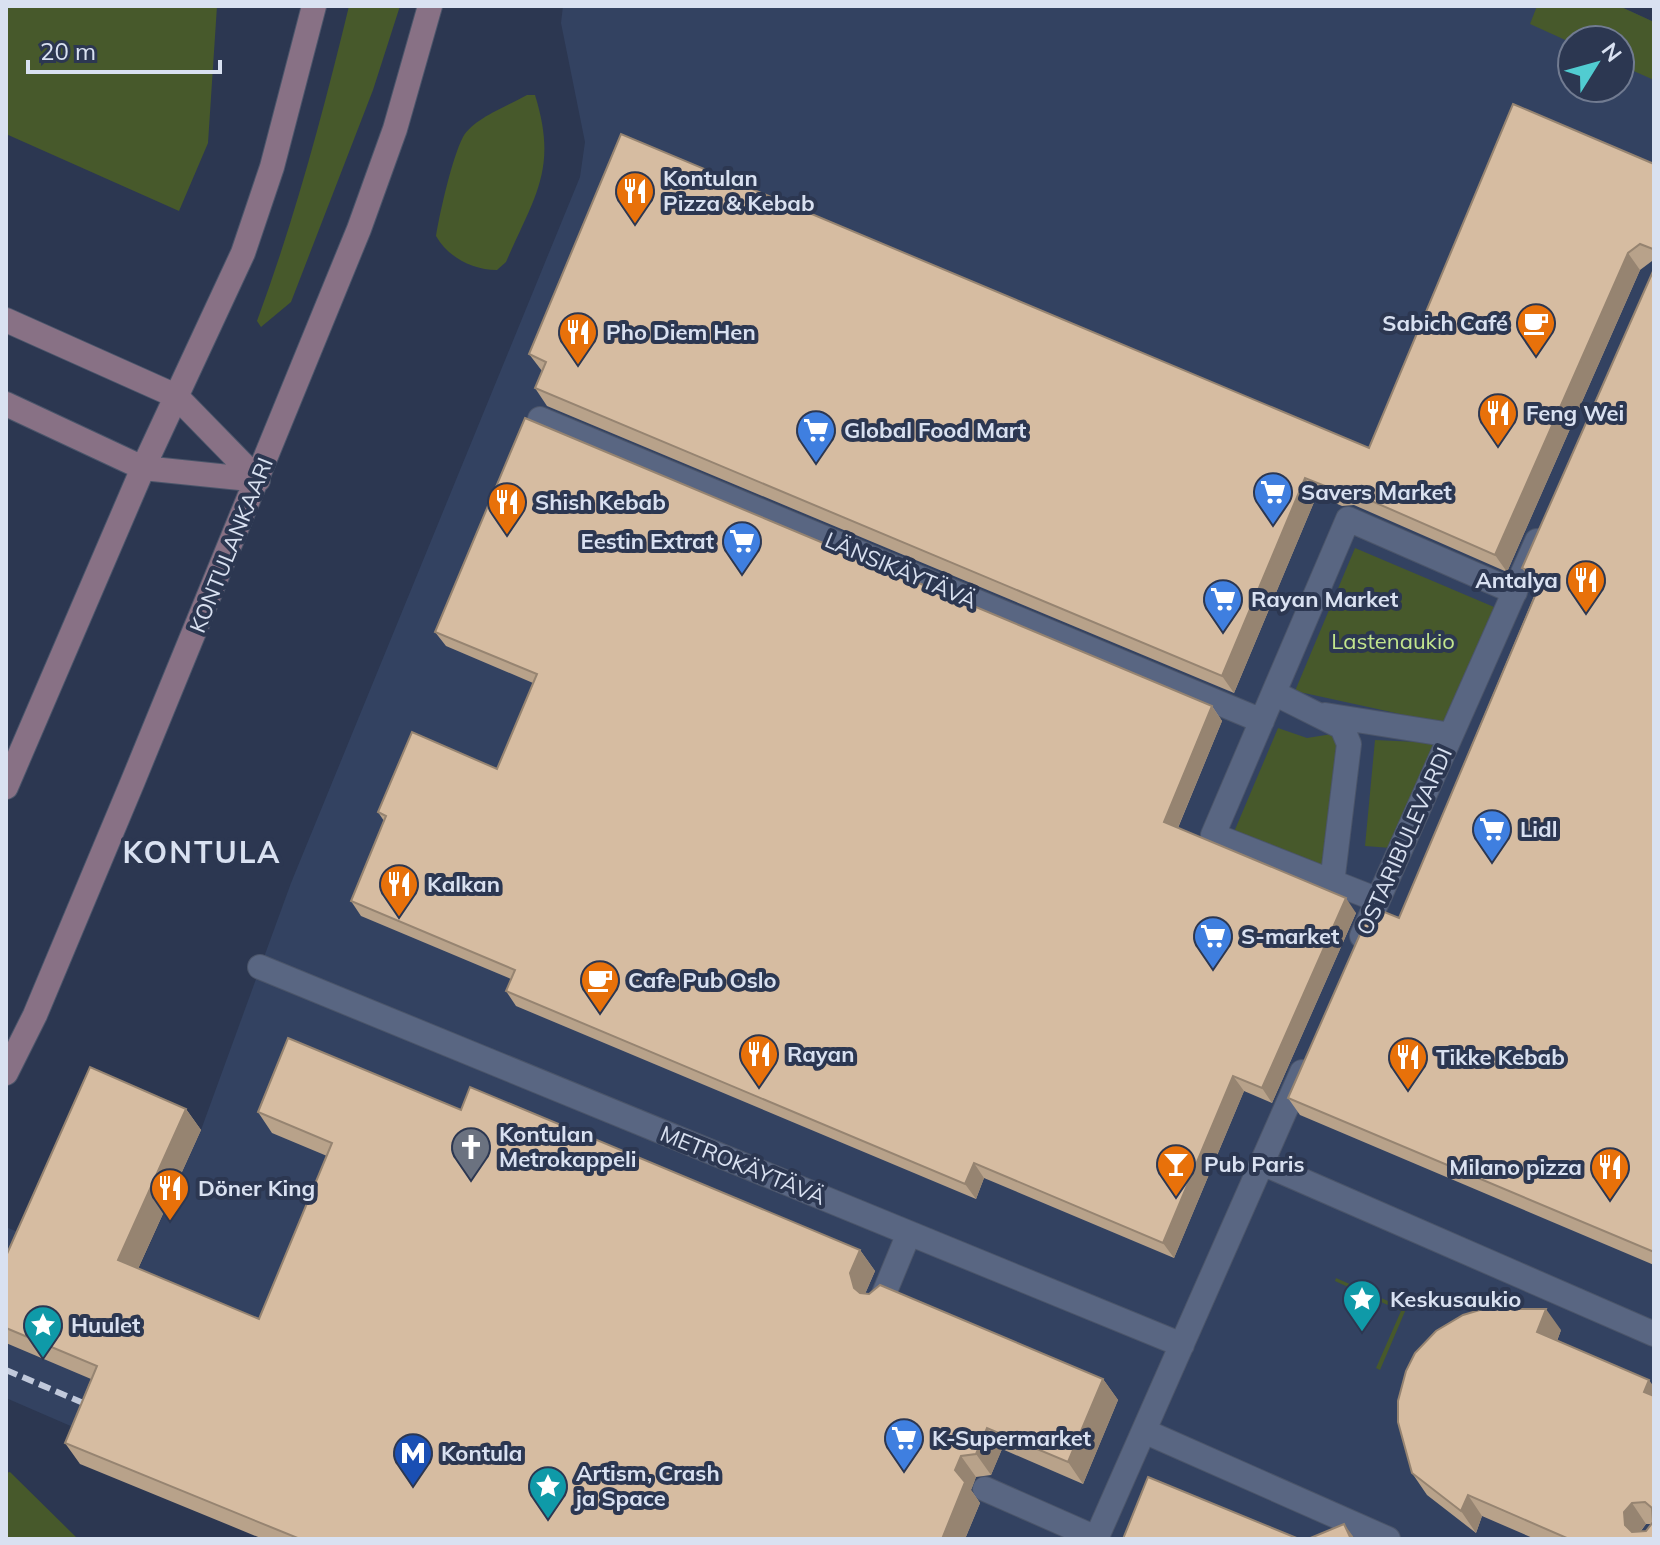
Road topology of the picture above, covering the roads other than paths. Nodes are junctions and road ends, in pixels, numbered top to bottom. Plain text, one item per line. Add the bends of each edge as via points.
1 (314, 6) edge
2 (430, 6) edge
3 (6, 320) edge
4 (176, 396) junction
5 (6, 404) edge
6 (540, 419) dead end
7 (143, 468) junction
8 (258, 480) junction
9 (1546, 520) edge
10 (1515, 592) junction
11 (1274, 693) junction
12 (1323, 715) junction
13 (1262, 721) junction
14 (1451, 735) junction
15 (6, 787) edge
16 (1332, 883) junction
17 (1378, 900) junction
18 (1352, 958) edge
19 (260, 967) dead end
20 (1313, 1046) edge
21 (6, 1072) edge
22 (1262, 1163) junction
23 (909, 1233) junction
24 (881, 1301) edge
25 (1654, 1334) edge
26 (1182, 1345) junction
27 (1144, 1431) junction
28 (985, 1489) dead end
29 (1096, 1538) edge
30 (1388, 1539) edge

1 - 4 main road via 282,132 243,253
2 - 8 main road, KONTULANKAARI via 395,129
3 - 4 main road
4 - 7 main road
4 - 8 main road
5 - 7 main road
6 - 13 street, LÄNSIKÄYTÄVÄ
7 - 8 main road
7 - 15 main road
8 - 21 main road, KONTULANKAARI via 35,1015
9 - 10 street, OSTARIBULEVARDI
10 - 11 street via 1342,511
10 - 14 street, OSTARIBULEVARDI
11 - 12 street
11 - 13 street
12 - 14 street
12 - 16 street via 1342,727 1349,744
13 - 16 street via 1213,835
14 - 17 street, OSTARIBULEVARDI
16 - 17 street
17 - 18 street, OSTARIBULEVARDI
19 - 23 street, METROKÄYTÄVÄ
20 - 22 street
22 - 25 street
22 - 26 street
23 - 24 street
23 - 26 street, METROKÄYTÄVÄ
26 - 27 street
27 - 29 street
27 - 30 street
28 - 29 street

